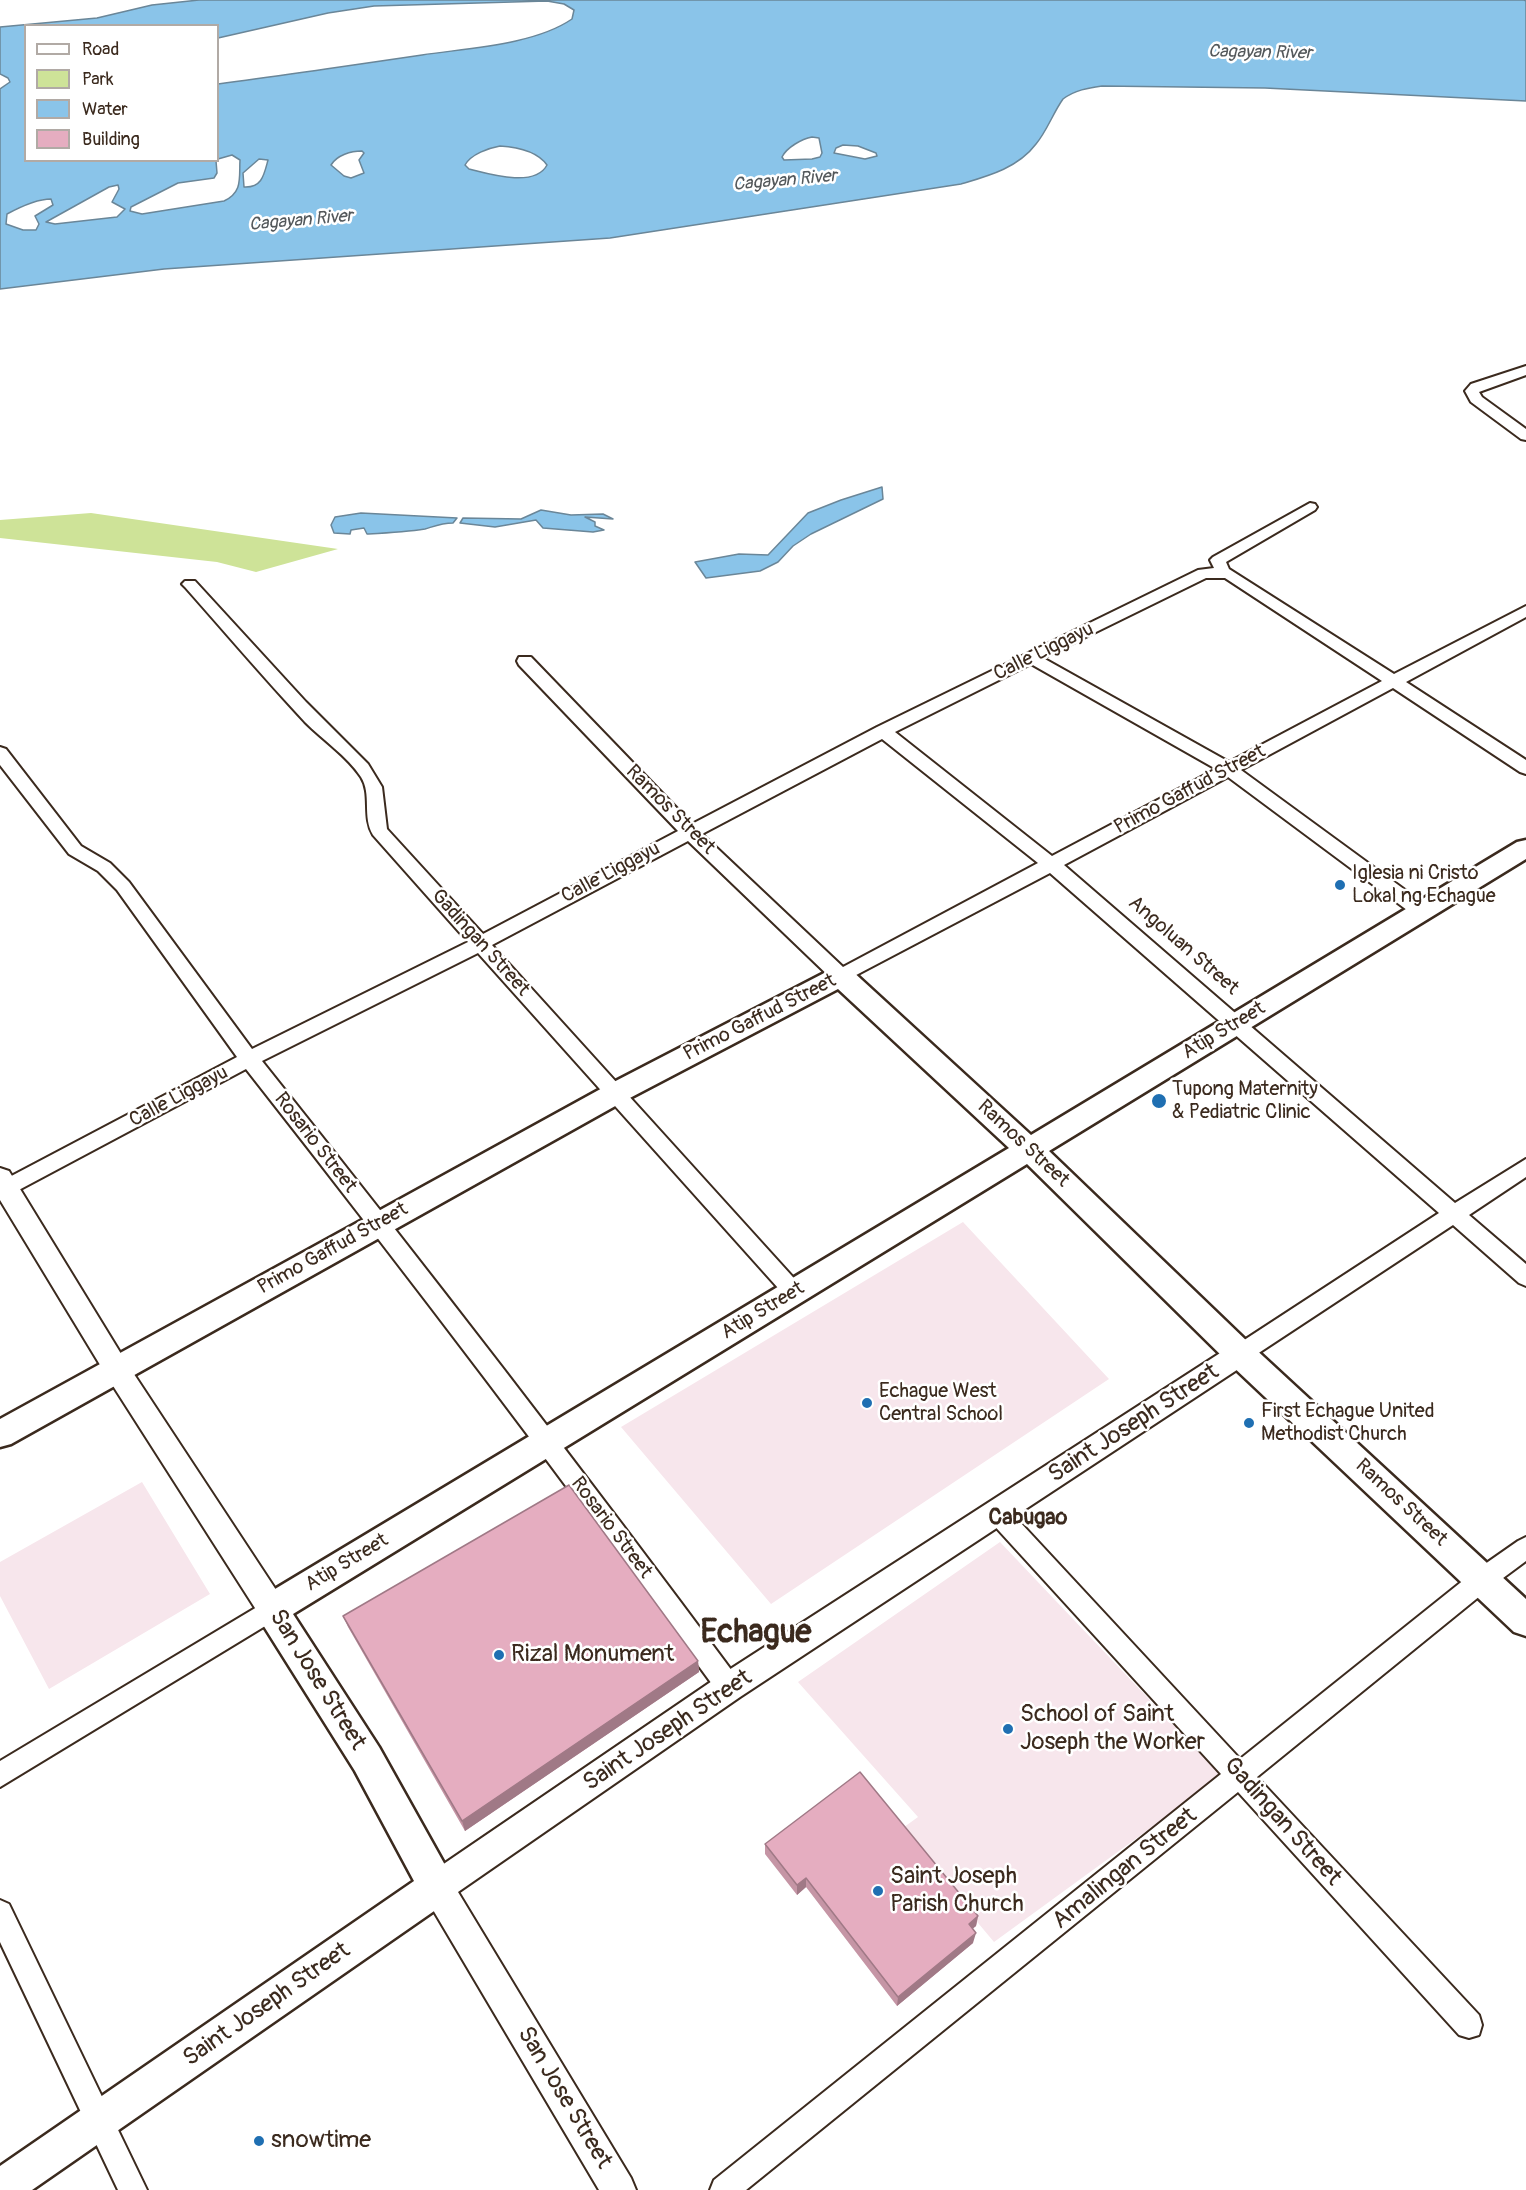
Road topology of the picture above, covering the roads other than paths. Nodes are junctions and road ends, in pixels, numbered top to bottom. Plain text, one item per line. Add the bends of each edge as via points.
1 (1526, 370) edge
2 (1526, 436) edge
3 (1310, 507) dead end
4 (1226, 572) junction
5 (190, 584) dead end
6 (1526, 611) edge
7 (1031, 658) junction
8 (525, 662) dead end
9 (1391, 681) junction
10 (884, 731) junction
11 (0, 753) edge
12 (1526, 768) edge
13 (1229, 769) junction
14 (689, 832) junction
15 (1526, 848) edge
16 (1051, 864) junction
17 (1421, 911) junction
18 (481, 943) junction
19 (841, 976) junction
20 (1237, 1023) junction
21 (249, 1059) junction
22 (616, 1093) junction
23 (1030, 1150) junction
24 (1526, 1167) edge
25 (2, 1186) edge
26 (1456, 1213) junction
27 (379, 1223) junction
28 (1526, 1276) edge
29 (794, 1292) junction
30 (1240, 1354) junction
31 (117, 1370) junction
32 (0, 1434) edge
33 (546, 1444) junction
34 (998, 1514) junction
35 (1526, 1548) edge
36 (1483, 1579) junction
37 (272, 1609) junction
38 (1526, 1620) edge
39 (729, 1688) junction
40 (0, 1775) edge
41 (1240, 1776) junction
42 (437, 1887) junction
43 (0, 1913) edge
44 (1469, 2025) dead end
45 (98, 2121) junction
46 (0, 2188) edge
47 (133, 2190) edge
48 (619, 2190) edge
49 (724, 2190) edge

1 - 2 street via 1472,391 1481,403
3 - 4 street via 1218,560
4 - 7 street, Calle Liggayu via 1203,573
4 - 9 street
5 - 18 street, Gadingan Street via 368,775 379,831
6 - 9 street, Primo Gaffud Street
7 - 10 street, Calle Liggayu
7 - 13 street
8 - 14 street, Ramos Street
9 - 12 street
9 - 13 street, Primo Gaffud Street
10 - 14 street, Calle Liggayu
10 - 16 street, Angoluan Street
11 - 21 street, Rosario Street via 75,850 114,875
13 - 16 street, Primo Gaffud Street
13 - 17 street
14 - 18 street, Calle Liggayu
14 - 19 street, Ramos Street
15 - 17 main road, Atip Street
16 - 19 street, Primo Gaffud Street
16 - 20 street, Angoluan Street
17 - 20 main road, Atip Street
18 - 21 street, Calle Liggayu
18 - 22 street, Gadingan Street
19 - 22 main road, Primo Gaffud Street
19 - 23 main road, Ramos Street
20 - 23 main road, Atip Street
20 - 26 street, Angoluan Street
21 - 25 street, Calle Liggayu
21 - 27 street, Rosario Street
22 - 27 main road, Primo Gaffud Street
22 - 29 street, Gadingan Street
23 - 29 main road, Atip Street
23 - 30 main road, Ramos Street
24 - 26 street, Saint Joseph Street
25 - 31 street, San Jose Street
26 - 28 street, Angoluan Street
26 - 30 street, Saint Joseph Street
27 - 31 main road, Primo Gaffud Street
27 - 33 street, Rosario Street
29 - 33 main road, Atip Street
30 - 34 street, Saint Joseph Street
30 - 36 main road, Ramos Street
31 - 32 main road, Primo Gaffud Street
31 - 37 street, San Jose Street
33 - 37 main road, Atip Street
33 - 39 street, Rosario Street
34 - 39 street, Saint Joseph Street
34 - 41 street, Gadingan Street
35 - 36 street, Amalingan Street
36 - 38 main road, Ramos Street
36 - 41 street, Amalingan Street
37 - 40 street, Atip Street
37 - 42 main road, San Jose Street via 367,1759
39 - 42 street, Saint Joseph Street
41 - 44 street, Gadingan Street
41 - 49 street, Amalingan Street
42 - 45 main road, Saint Joseph Street
42 - 48 street, San Jose Street
43 - 45 street
45 - 46 main road, Saint Joseph Street
45 - 47 street

